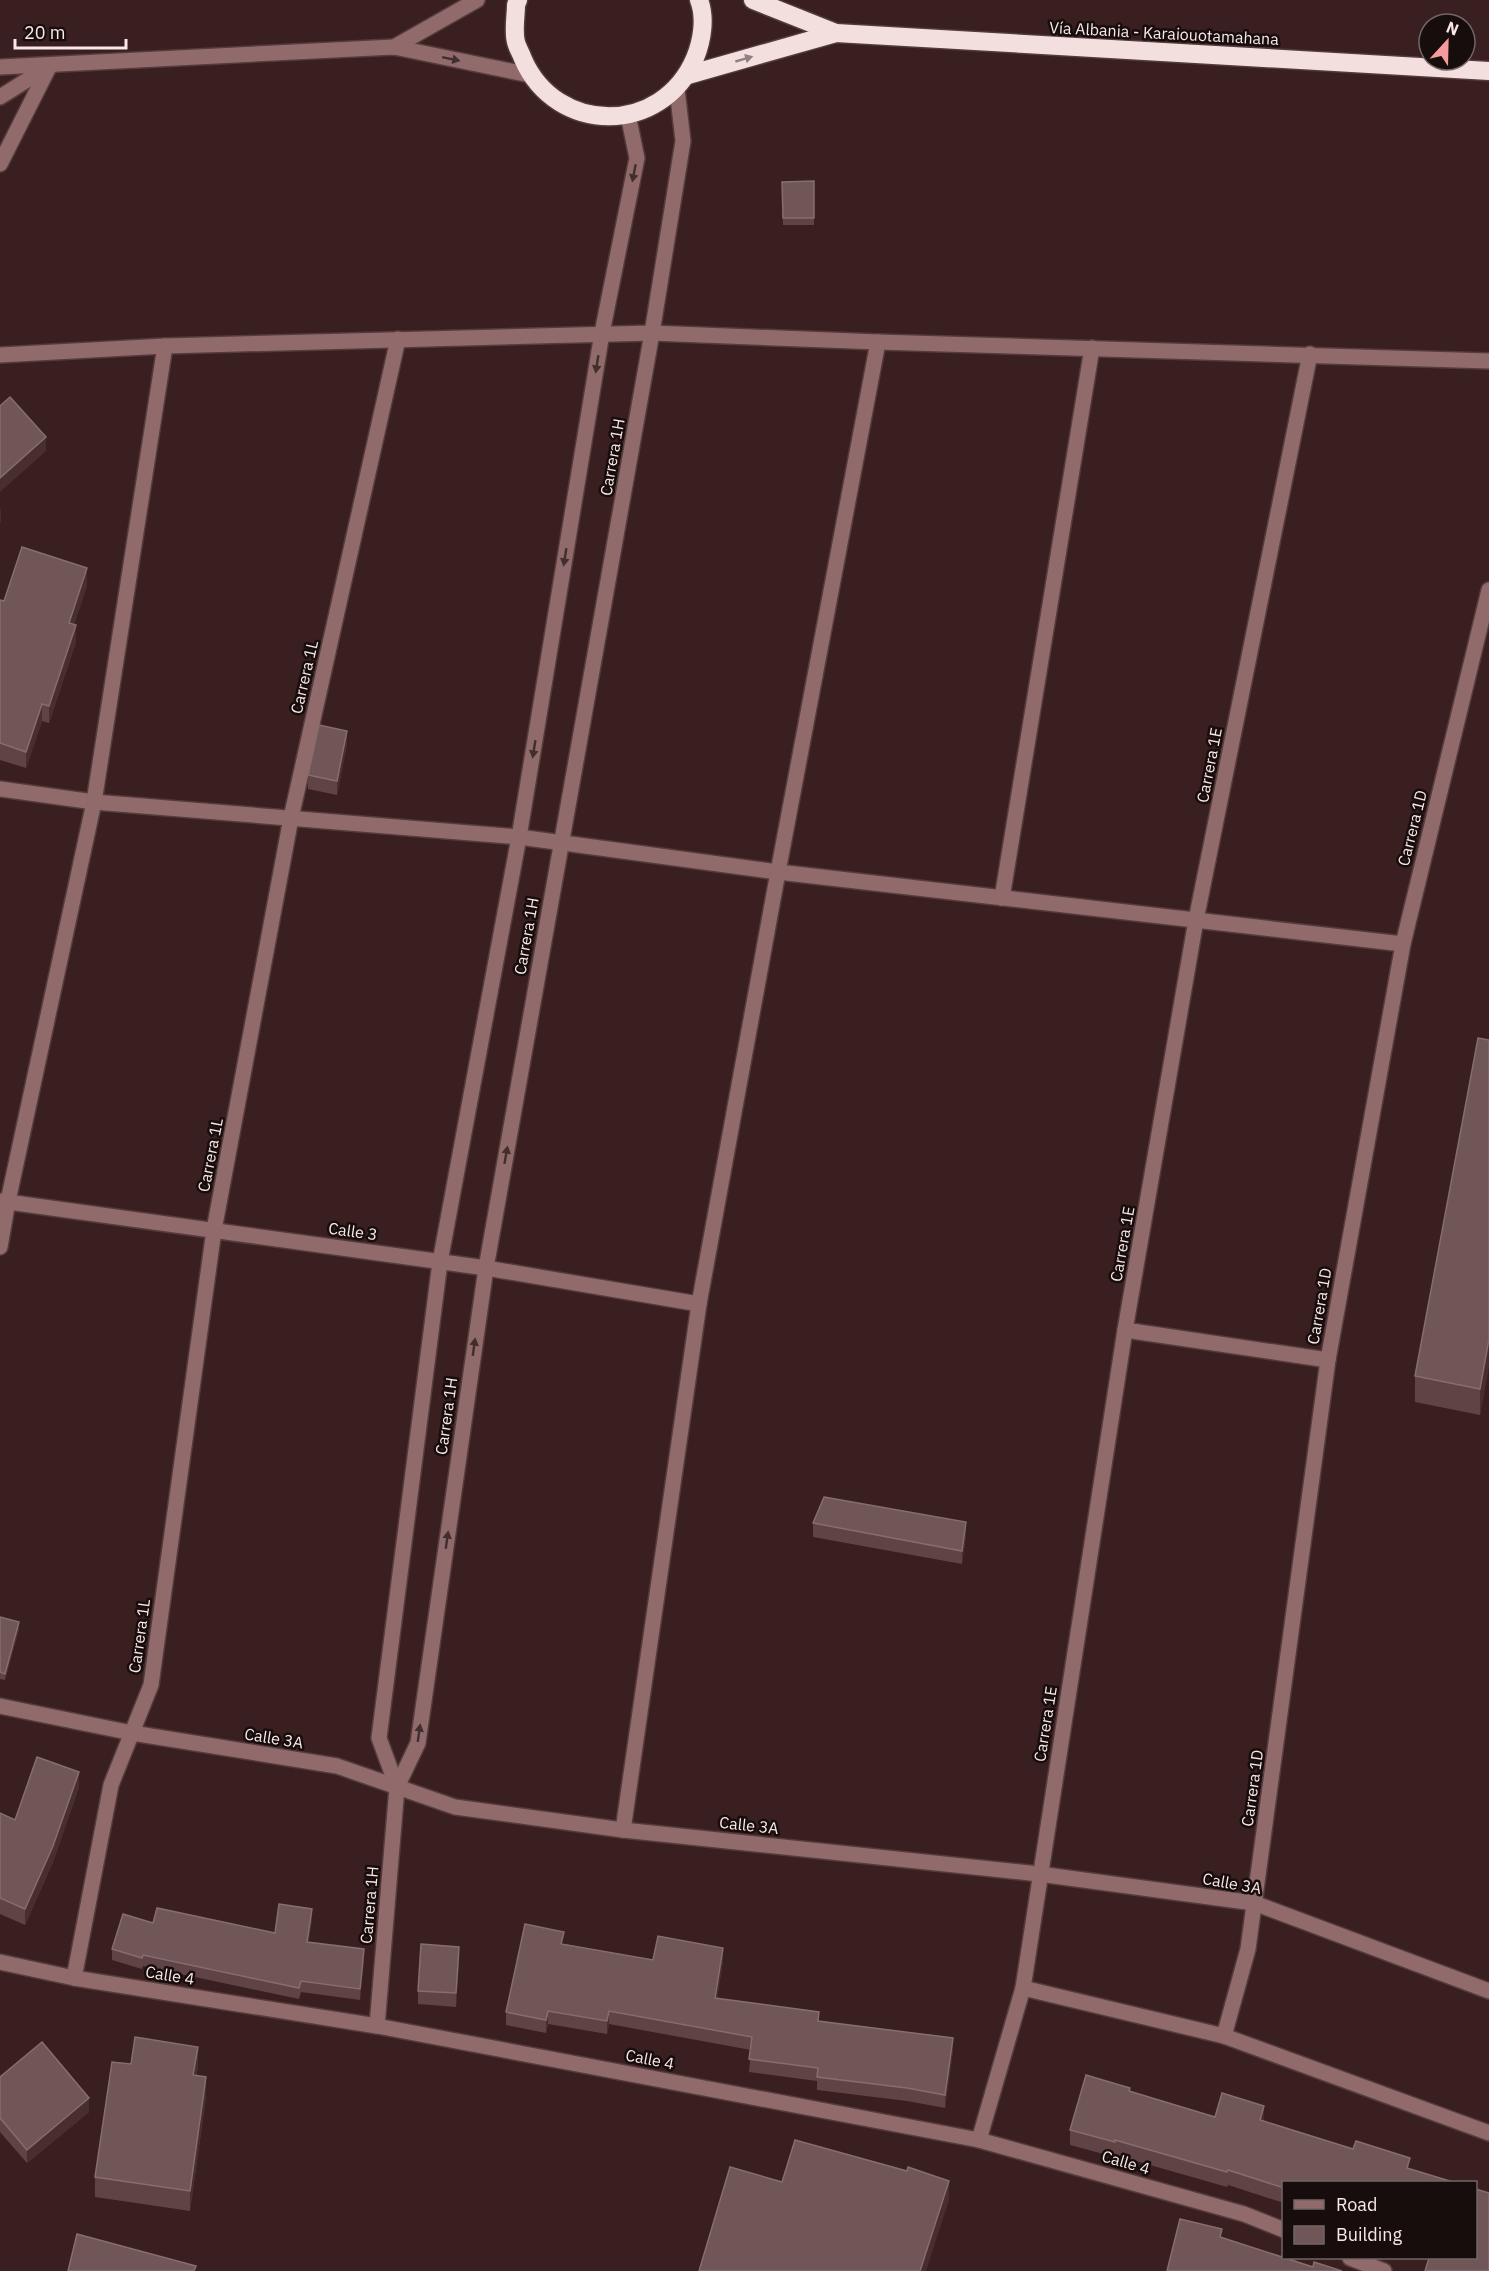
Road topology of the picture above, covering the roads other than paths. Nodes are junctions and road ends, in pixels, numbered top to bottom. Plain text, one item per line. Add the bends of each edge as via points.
1 (477, 0) edge
2 (518, 0) edge
3 (699, 0) edge
4 (753, 0) edge
5 (836, 33) junction
6 (394, 47) junction
7 (50, 66) junction
8 (0, 67) edge
9 (1489, 71) edge
10 (530, 75) junction
11 (682, 82) junction
12 (0, 97) edge
13 (628, 115) junction
14 (0, 164) edge
15 (602, 333) junction
16 (652, 333) junction
17 (398, 339) junction
18 (878, 342) junction
19 (165, 346) junction
20 (1092, 348) junction
21 (1310, 354) junction
22 (0, 355) edge
23 (1489, 362) edge
24 (1489, 590) edge
25 (0, 789) edge
26 (94, 802) junction
27 (291, 818) junction
28 (519, 837) junction
29 (561, 842) junction
30 (778, 872) junction
31 (1002, 898) junction
32 (1196, 920) junction
33 (1402, 944) junction
34 (4, 1201) edge
35 (214, 1230) junction
36 (0, 1247) edge
37 (440, 1262) junction
38 (486, 1269) junction
39 (699, 1304) junction
40 (1125, 1330) junction
41 (1328, 1360) junction
42 (0, 1706) edge
43 (132, 1733) junction
44 (397, 1787) junction
45 (623, 1830) junction
46 (1039, 1874) junction
47 (1254, 1903) junction
48 (0, 1962) edge
49 (74, 1978) junction
50 (1023, 1988) junction
51 (1489, 1991) edge
52 (377, 2026) junction
53 (1224, 2036) junction
54 (1489, 2133) edge
55 (979, 2140) junction
56 (1282, 2229) edge
57 (1353, 2259) edge
58 (1384, 2271) edge

1 - 6 street
2 - 10 highway via 516,41
3 - 11 highway via 701,43
4 - 5 highway, Vía Albania - Karaiouotamahana
5 - 9 highway, Vía Albania - Karaiouotamahana
11 -> 5 highway, Vía Albania - Karaiouotamahana
6 - 7 street
6 -> 10 street
7 - 8 street
7 - 12 street
7 - 14 street
10 - 13 highway via 557,101 590,116
11 - 13 highway via 654,106
11 - 16 street, Carrera 1H via 683,141
13 -> 15 street, Carrera 1H via 637,158
15 - 16 street
15 - 17 street
15 -> 28 street, Carrera 1H
16 - 18 street
16 - 29 street, Carrera 1H
17 - 19 street
17 - 27 street, Carrera 1L
18 - 20 street
18 - 30 street
19 - 22 street
19 - 26 street
20 - 21 street
20 - 31 street
21 - 23 street
21 - 32 street, Carrera 1E
24 - 33 street, Carrera 1D
25 - 26 street
26 - 27 street
26 - 34 street
27 - 28 street
27 - 35 street, Carrera 1L
28 - 29 street
28 - 37 street, Carrera 1H
29 - 30 street
38 -> 29 street, Carrera 1H
30 - 31 street
30 - 39 street
31 - 32 street
32 - 33 street
32 - 40 street, Carrera 1E
33 - 41 street, Carrera 1D
34 - 35 street, Calle 3
34 - 36 street
35 - 37 street, Calle 3
35 - 43 street, Carrera 1L via 151,1685
37 - 38 street, Calle 3
37 - 44 street, Carrera 1H via 380,1738
38 - 39 street, Calle 3
44 -> 38 street, Carrera 1H via 418,1743
39 - 45 street
40 - 41 street
40 - 46 street, Carrera 1E
41 - 47 street, Carrera 1D
42 - 43 street, Calle 3A
43 - 44 street, Calle 3A via 337,1767
43 - 49 street, Carrera 1L via 111,1785
44 - 45 street, Calle 3A via 455,1807
44 - 52 street, Carrera 1H
45 - 46 street, Calle 3A
46 - 47 street, Calle 3A
46 - 50 street, Carrera 1E
47 - 51 street, Calle 3A
47 - 53 street, Carrera 1D via 1248,1949
48 - 49 street, Calle 4
49 - 52 street, Calle 4
50 - 53 street
50 - 55 street, Carrera 1E
52 - 55 street, Calle 4
53 - 54 street
55 - 56 street, Calle 4 via 1244,2214
57 - 58 street

